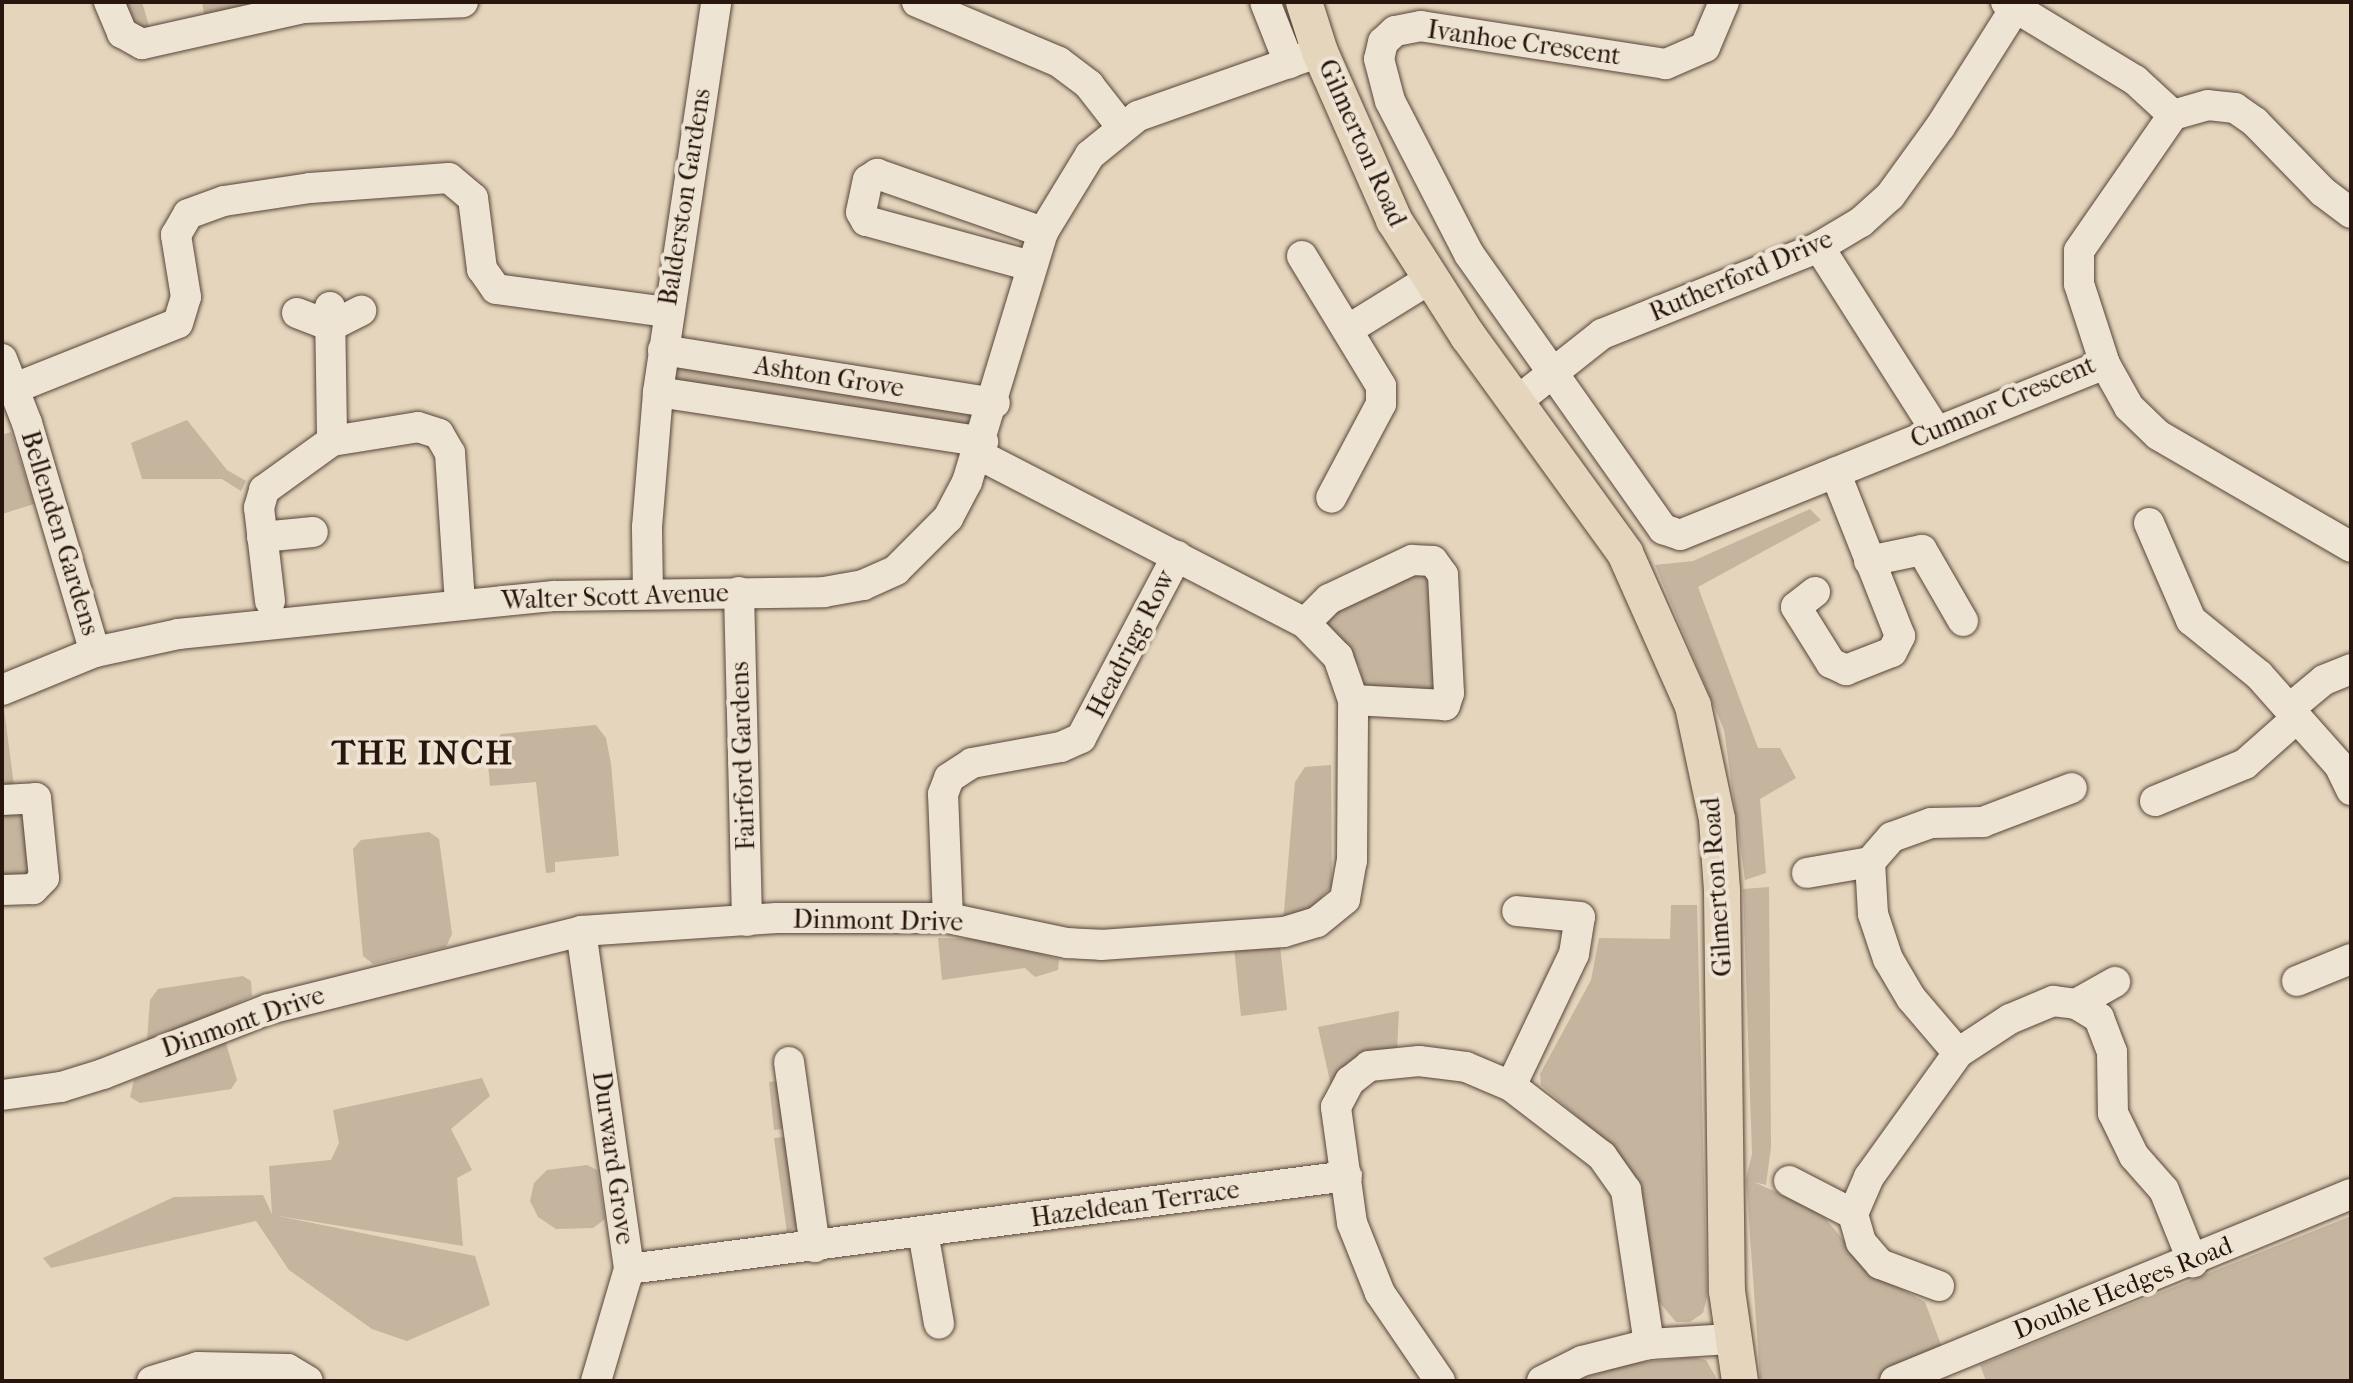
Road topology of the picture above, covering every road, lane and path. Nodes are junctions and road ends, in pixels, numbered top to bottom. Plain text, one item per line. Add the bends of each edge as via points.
1 (109, 2) edge
2 (463, 2) edge
3 (716, 2) edge
4 (917, 2) edge
5 (1265, 2) edge
6 (1304, 2) edge
7 (1724, 2) edge
8 (2014, 4) edge
9 (1305, 58) junction
10 (2173, 115) junction
11 (1121, 126) junction
12 (2351, 213) edge
13 (1043, 232) junction
14 (1819, 247) junction
15 (1302, 256) dead end
16 (1031, 266) junction
17 (1430, 279) junction
18 (361, 311) dead end
19 (667, 312) junction
20 (297, 313) dead end
21 (331, 316) junction
22 (1349, 329) junction
23 (663, 350) junction
24 (2, 359) edge
25 (2105, 364) junction
26 (1551, 372) junction
27 (658, 392) junction
28 (1516, 402) junction
29 (995, 403) junction
30 (14, 409) edge
31 (1937, 432) junction
32 (332, 441) junction
33 (980, 448) junction
34 (1835, 472) junction
35 (1331, 498) dead end
36 (2149, 523) dead end
37 (313, 532) dead end
38 (262, 537) junction
39 (2351, 547) edge
40 (1177, 556) junction
41 (1869, 561) junction
42 (739, 592) junction
43 (1815, 592) dead end
44 (648, 594) junction
45 (270, 601) dead end
46 (460, 603) junction
47 (1963, 621) dead end
48 (1305, 623) junction
49 (95, 652) junction
50 (2351, 669) edge
51 (2, 690) edge
52 (1353, 700) junction
53 (2293, 713) junction
54 (2072, 788) dead end
55 (2351, 790) edge
56 (2, 800) edge
57 (2155, 801) dead end
58 (1870, 862) junction
59 (1807, 873) dead end
60 (2, 890) edge
61 (1517, 911) dead end
62 (948, 918) junction
63 (747, 921) junction
64 (581, 931) junction
65 (2348, 968) edge
66 (2297, 981) dead end
67 (2115, 982) dead end
68 (2076, 1004) junction
69 (1958, 1053) junction
70 (789, 1062) dead end
71 (1511, 1086) junction
72 (2, 1095) edge
73 (1347, 1176) junction
74 (1789, 1181) dead end
75 (2351, 1194) edge
76 (1853, 1214) junction
77 (923, 1232) junction
78 (815, 1247) junction
79 (2193, 1262) junction
80 (629, 1269) junction
81 (1939, 1286) dead end
82 (939, 1324) dead end
83 (1730, 1339) junction
84 (1649, 1344) junction
85 (152, 1381) edge
86 (308, 1381) edge
87 (596, 1381) edge
88 (1440, 1381) edge
89 (1542, 1381) edge
90 (1740, 1381) edge
91 (1895, 1381) edge

1 - 2 street via 122,33 142,44 303,8
3 - 19 street, Balderston Gardens
4 - 11 street via 1059,62 1089,85
5 - 9 street, Gilmerton Road
6 - 9 main road, Gilmerton Road
7 - 26 street, Ivanhoe Crescent via 1705,47 1666,64 1421,26 1395,31 1383,42 1379,59 1390,101 1469,254
8 - 10 street via 2135,80
8 - 14 street, Rutherford Drive via 1890,196 1861,222
9 - 11 street, Walter Scott Avenue via 1159,107
9 - 17 main road, Gilmerton Road
10 - 12 street via 2208,105 2235,108
10 - 25 street, Cumnor Crescent via 2079,251 2079,284
11 - 13 street, Walter Scott Avenue via 1090,155
13 - 16 street, Walter Scott Avenue
13 - 16 street via 877,174 868,180 861,212 866,221
14 - 26 street, Rutherford Drive via 1602,334
14 - 31 street
15 - 22 street
16 - 29 street, Walter Scott Avenue
17 - 22 street
17 - 28 main road, Gilmerton Road
18 - 21 street
19 - 23 street, Balderston Gardens
19 - 30 street via 496,289 482,269 473,198 449,178 310,188 224,201 188,214 176,235 186,297 178,323
20 - 21 street
21 - 32 street
22 - 35 street via 1381,386 1381,404
23 - 27 street, Balderston Gardens
23 - 29 street, Ashton Grove
24 - 30 street, Bellenden Gardens
25 - 31 street, Cumnor Crescent
25 - 39 street via 2129,407 2158,435
26 - 28 street, Rutherford Drive
26 - 34 street, Cumnor Crescent via 1663,529 1680,535
27 - 33 street, Ashton Grove
27 - 44 street, Balderston Gardens via 647,527
28 - 83 main road, Gilmerton Road via 1625,553 1672,653 1706,763 1722,890
29 - 33 street, Walter Scott Avenue
30 - 49 street, Bellenden Gardens
31 - 34 street, Cumnor Crescent
32 - 38 street via 264,490 259,508
32 - 46 street via 418,427 439,434 450,453
33 - 40 street, Dinmont Drive
33 - 42 street, Walter Scott Avenue via 948,518 896,570 863,585 824,592
34 - 41 street
36 - 53 street via 2191,620 2259,675
37 - 38 street
38 - 45 street
40 - 48 street, Dinmont Drive
40 - 62 street, Headrigg Row via 1081,738 1061,747 972,763 949,778 943,794
41 - 43 street via 1900,636 1892,652 1846,670 1831,663 1796,607
41 - 47 street via 1922,550
42 - 44 street, Walter Scott Avenue
42 - 63 street, Fairford Gardens
44 - 46 street, Walter Scott Avenue
46 - 49 street, Walter Scott Avenue via 178,634
48 - 52 street, Dinmont Drive via 1338,657
48 - 52 street via 1329,599 1412,560 1433,561 1443,575 1449,693 1445,705
49 - 51 street, Walter Scott Avenue
50 - 53 street via 2324,680
52 - 62 street, Dinmont Drive via 1352,861 1345,899 1317,922 1284,932 1101,945
53 - 55 street via 2339,765
53 - 57 street via 2245,764
54 - 58 street via 1983,822 1931,823 1892,837
56 - 60 street via 36,798 44,878 33,889
58 - 59 street
58 - 69 street via 1873,914 1888,959 1911,998
61 - 71 street via 1580,917 1574,954
62 - 63 street, Dinmont Drive
63 - 64 street, Dinmont Drive
64 - 72 street, Dinmont Drive via 284,1005 89,1078
64 - 80 street, Durward Grove
65 - 66 street
67 - 68 street
68 - 69 street via 2053,1001 2010,1019
68 - 79 street via 2099,1018 2112,1052 2113,1113 2134,1156 2164,1190
69 - 76 street via 1877,1164
70 - 78 street
71 - 73 street via 1466,1067 1419,1061 1369,1066 1350,1081 1336,1107
71 - 84 street via 1602,1156 1626,1190
73 - 77 street, Hazeldean Terrace
73 - 88 street via 1362,1254 1380,1293
74 - 76 street
75 - 79 street, Double Hedges Road
76 - 81 street via 1861,1242 1880,1264
77 - 78 street, Hazeldean Terrace
77 - 82 street
78 - 80 street, Hazeldean Terrace
79 - 91 street, Double Hedges Road
80 - 87 street, Durward Grove
83 - 84 street
83 - 90 main road, Gilmerton Road
84 - 89 street via 1582,1361
85 - 86 street via 198,1367 288,1369

